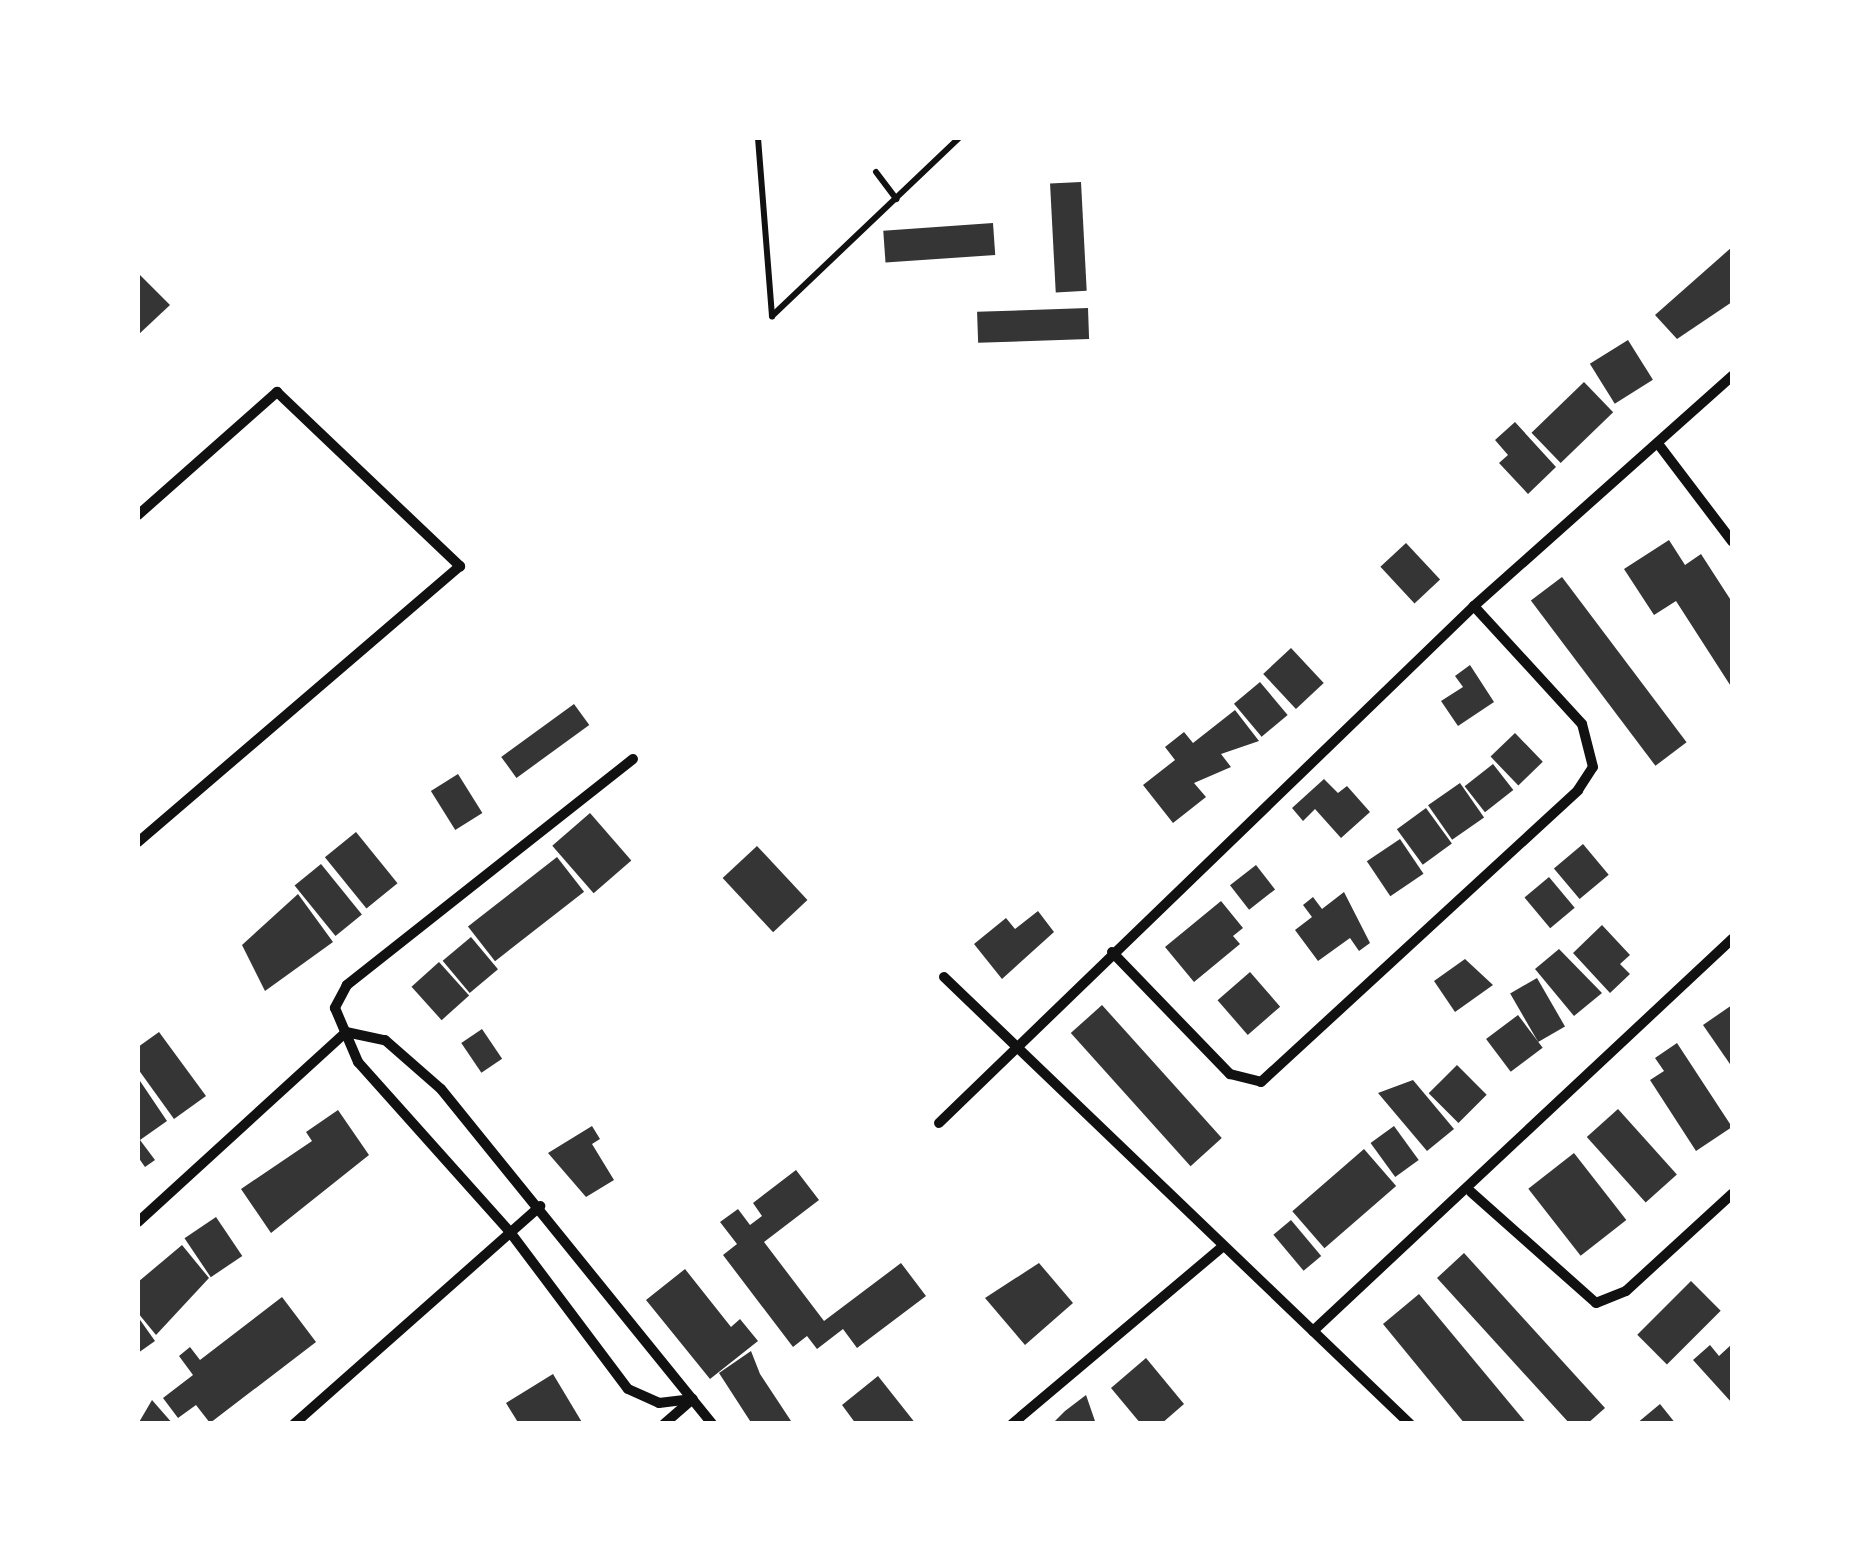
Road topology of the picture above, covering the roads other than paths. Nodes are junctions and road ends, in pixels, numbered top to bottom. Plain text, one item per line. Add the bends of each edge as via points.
1 (758, 138) edge
2 (959, 138) edge
3 (876, 172) dead end
4 (896, 200) junction
5 (1732, 376) edge
6 (1659, 445) junction
7 (138, 514) edge
8 (1732, 541) edge
9 (1474, 606) junction
10 (632, 759) dead end
11 (138, 842) edge
12 (1732, 939) edge
13 (1112, 952) junction
14 (944, 977) dead end
15 (346, 1032) junction
16 (1013, 1044) junction
17 (939, 1123) dead end
18 (1471, 1192) junction
19 (1732, 1194) edge
20 (540, 1206) junction
21 (138, 1222) edge
22 (510, 1232) junction
23 (1222, 1248) junction
24 (1314, 1332) junction
25 (693, 1399) junction
26 (294, 1424) edge
27 (664, 1424) edge
28 (712, 1424) edge
29 (1012, 1424) edge
30 (1410, 1424) edge

1 - 4 lane via 772,316
2 - 4 lane
3 - 4 lane
5 - 6 street
6 - 8 street
6 - 9 street
7 - 11 street via 277,392 460,566
9 - 13 street
9 - 13 street via 1582,724 1594,768 1578,790 1261,1082 1230,1074
10 - 15 street via 347,986 335,1008
12 - 18 street
13 - 16 street
14 - 16 street
15 - 20 street via 385,1040 413,1061
15 - 21 street
15 - 22 street via 358,1062
16 - 17 street
16 - 23 street
18 - 19 street via 1596,1303 1626,1291
18 - 24 street
20 - 22 street
20 - 25 street
22 - 25 street via 628,1389 659,1403
22 - 26 street
23 - 24 street
23 - 29 street
24 - 30 street
25 - 27 street
25 - 28 street

